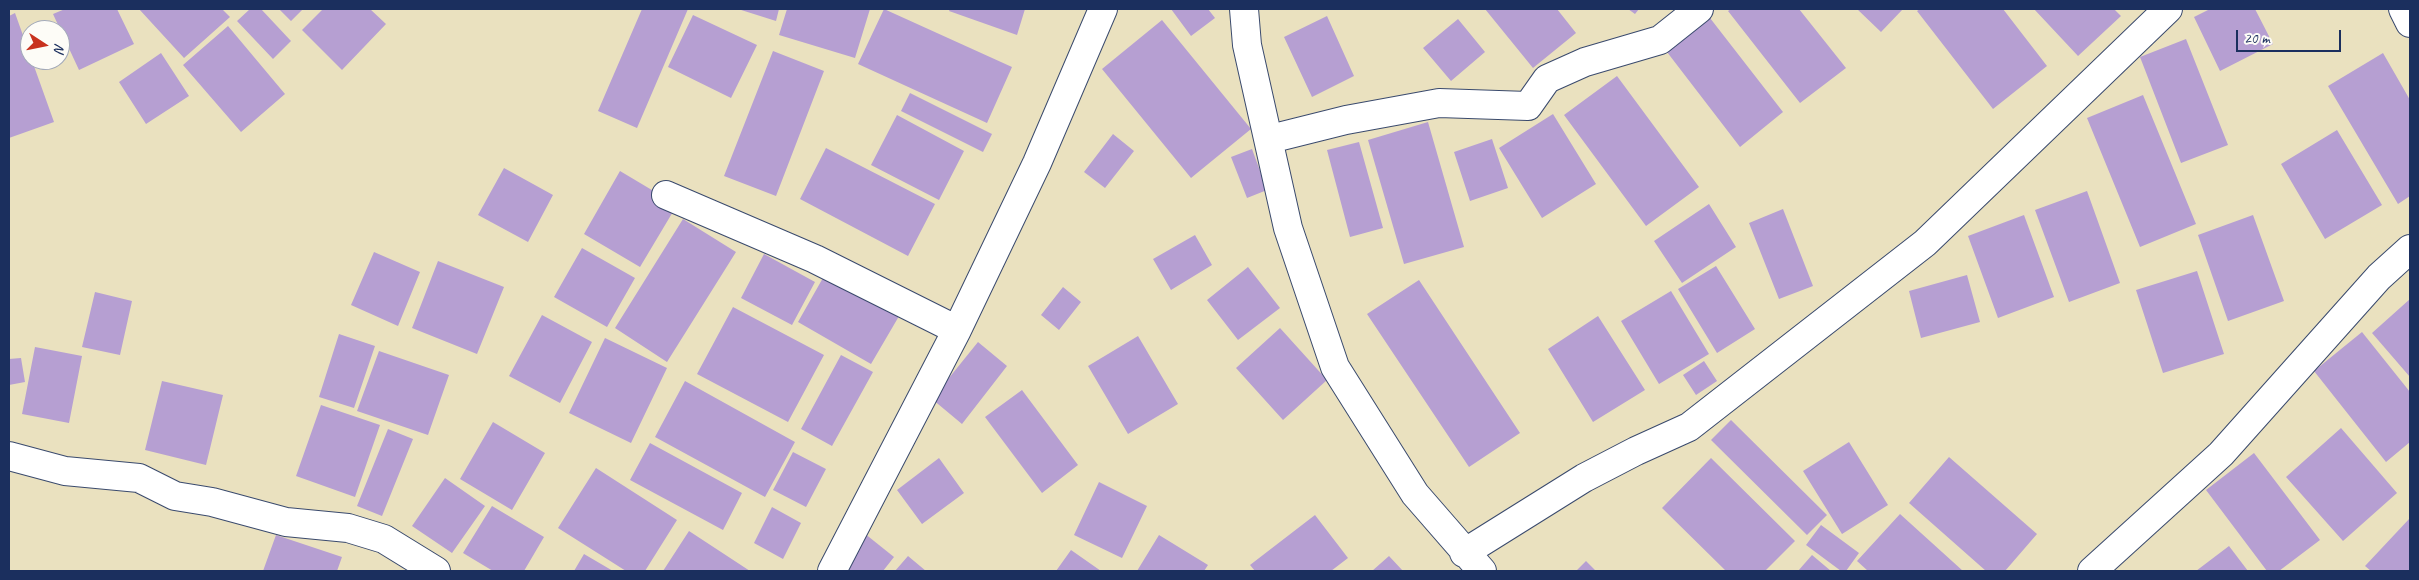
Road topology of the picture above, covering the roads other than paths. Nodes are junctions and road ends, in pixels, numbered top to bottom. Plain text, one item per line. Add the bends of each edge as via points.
1 (1103, 9) edge
2 (1244, 9) edge
3 (1699, 9) edge
4 (2168, 9) edge
5 (2403, 9) edge
6 (2410, 23) edge
7 (1270, 139) junction
8 (666, 195) dead end
9 (2410, 249) edge
10 (957, 330) junction
11 (9, 456) edge
12 (1473, 562) edge
13 (436, 571) edge
14 (832, 571) edge
15 (2092, 571) edge

1 - 10 street via 1036,163
2 - 7 street via 1247,45
3 - 7 street via 1660,40 1585,62 1547,80 1528,106 1439,102
4 - 12 street via 1925,243 1688,427 1584,478
5 - 6 street
7 - 12 street via 1288,228 1335,367 1415,494
8 - 10 street via 815,259
9 - 15 street via 2379,277 2221,454
10 - 14 street
11 - 13 street via 65,471 139,478 175,496 212,502 286,522 348,528 384,539

